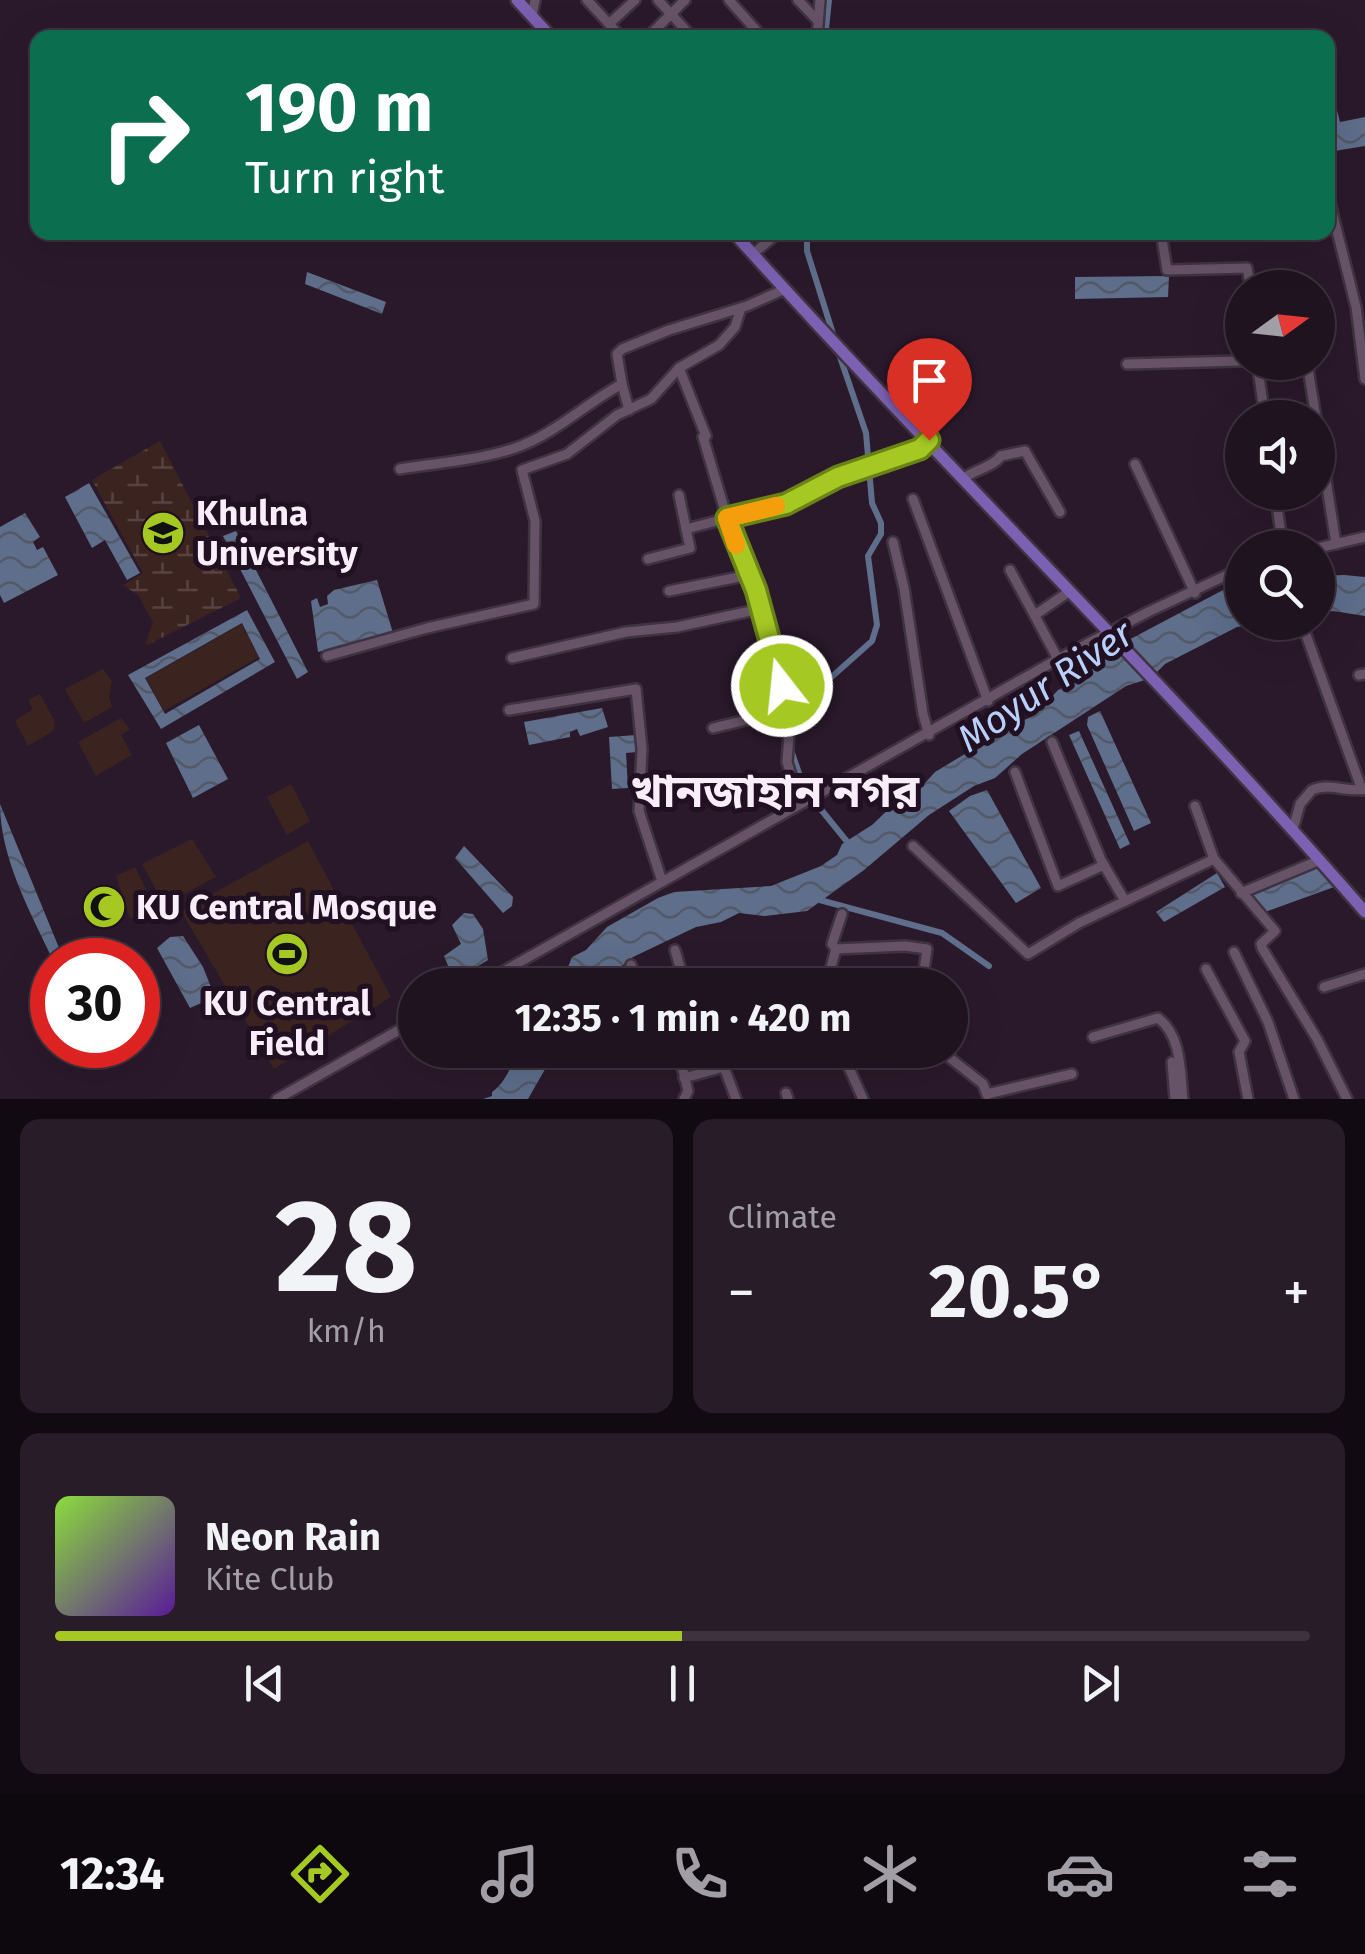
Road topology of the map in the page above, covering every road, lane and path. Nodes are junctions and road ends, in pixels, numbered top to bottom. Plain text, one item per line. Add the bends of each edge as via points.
1 (517, 0) edge
2 (535, 0) edge
3 (587, 0) edge
4 (635, 0) edge
5 (658, 0) edge
6 (685, 0) edge
7 (729, 0) edge
8 (798, 0) edge
9 (820, 0) edge
10 (670, 14) junction
11 (532, 16) junction
12 (818, 21) junction
13 (609, 24) junction
14 (545, 30) edge
15 (615, 30) edge
16 (655, 30) edge
17 (685, 30) edge
18 (757, 30) edge
19 (817, 30) edge
20 (1335, 223) edge
21 (740, 240) edge
22 (770, 240) edge
23 (1162, 240) edge
24 (753, 254) junction
25 (1247, 270) edge
26 (785, 289) junction
27 (741, 308) junction
28 (1225, 361) edge
29 (1126, 364) dead end
30 (679, 368) junction
31 (1365, 379) edge
32 (622, 384) junction
33 (630, 410) junction
34 (929, 440) junction
35 (1136, 464) dead end
36 (400, 469) dead end
37 (962, 479) junction
38 (679, 495) dead end
39 (913, 500) dead end
40 (1331, 510) edge
41 (1060, 512) dead end
42 (727, 518) junction
43 (686, 529) junction
44 (1365, 537) edge
45 (892, 542) dead end
46 (1336, 544) joint
47 (648, 559) dead end
48 (1010, 570) dead end
49 (748, 575) junction
50 (1225, 577) edge
51 (669, 591) dead end
52 (1070, 591) junction
53 (1195, 593) junction
54 (760, 609) junction
55 (1035, 615) junction
56 (1112, 636) junction
57 (1309, 640) edge
58 (327, 656) dead end
59 (512, 658) dead end
60 (1058, 659) junction
61 (988, 701) junction
62 (510, 710) dead end
63 (787, 710) junction
64 (712, 728) dead end
65 (930, 734) junction
66 (1052, 742) dead end
67 (1015, 772) dead end
68 (1364, 789) edge
69 (800, 804) junction
70 (1195, 806) dead end
71 (1294, 830) junction
72 (913, 846) dead end
73 (1214, 859) junction
74 (1320, 860) junction
75 (1104, 865) junction
76 (662, 880) junction
77 (1241, 893) junction
78 (1125, 901) junction
79 (1365, 912) edge
80 (842, 914) dead end
81 (836, 948) junction
82 (674, 950) dead end
83 (1234, 952) dead end
84 (631, 965) dead end
85 (508, 968) edge
86 (632, 968) edge
87 (680, 968) edge
88 (831, 968) edge
89 (924, 968) edge
90 (1206, 970) dead end
91 (1365, 974) edge
92 (1324, 986) dead end
93 (398, 1031) edge
94 (1093, 1037) dead end
95 (1172, 1062) dead end
96 (680, 1068) edge
97 (849, 1068) edge
98 (963, 1068) edge
99 (1072, 1074) dead end
100 (684, 1078) junction
101 (1177, 1079) junction
102 (987, 1096) edge
103 (277, 1099) edge
104 (684, 1099) edge
105 (736, 1099) edge
106 (863, 1099) edge
107 (1175, 1099) edge
108 (1183, 1099) edge
109 (1248, 1099) edge
110 (1294, 1099) edge
111 (1347, 1099) edge

1 - 11 main road
2 - 11 street
3 - 13 street
4 - 13 street
5 - 10 street
6 - 10 street
7 - 18 street
8 - 12 street
9 - 12 street
10 - 16 street
10 - 17 street
11 - 14 main road
12 - 19 street
13 - 15 street
20 - 31 street
21 - 24 main road
22 - 24 street
23 - 25 street via 1167,270
24 - 26 main road
26 - 27 street
26 - 34 main road
27 - 30 street via 736,327 719,345
27 - 32 street via 622,349
28 - 29 street
30 - 33 street
30 - 42 street
32 - 33 street
32 - 36 street via 516,448
33 - 58 street via 568,454 522,470 535,521 534,604
34 - 37 main road
34 - 42 street via 786,504
35 - 53 street
37 - 41 street via 1000,456 1026,451
37 - 52 main road
38 - 43 street
39 - 61 street
40 - 46 street
42 - 43 street
42 - 49 street
43 - 47 street via 690,548
44 - 46 street
45 - 65 street
48 - 55 street
49 - 51 street
49 - 54 street
50 - 53 street
52 - 55 street
52 - 56 main road
53 - 56 street
54 - 59 street
54 - 63 street
55 - 60 street
56 - 60 street
56 - 71 main road
57 - 68 street
60 - 61 street
61 - 65 street
62 - 76 street via 636,689 639,810
63 - 64 street
63 - 69 street via 785,748
65 - 69 street
66 - 75 street
67 - 75 street via 1058,886
68 - 71 street via 1312,790 1300,804
69 - 76 street
70 - 73 street
71 - 74 main road
72 - 78 street via 1028,954
73 - 77 street
73 - 78 street
74 - 77 street
74 - 79 main road
75 - 78 street
76 - 85 street
77 - 111 street via 1275,932 1262,948
80 - 81 street
81 - 88 street
81 - 89 street via 927,949
82 - 87 street
83 - 110 street via 1268,1022
84 - 86 street
90 - 109 street via 1244,1041 1239,1052
91 - 92 street
93 - 103 street
94 - 101 street via 1164,1021 1179,1053
95 - 101 street
96 - 100 street
97 - 106 street
98 - 102 street
99 - 102 street
100 - 104 street
100 - 105 street via 724,1067
101 - 107 street
101 - 108 street

